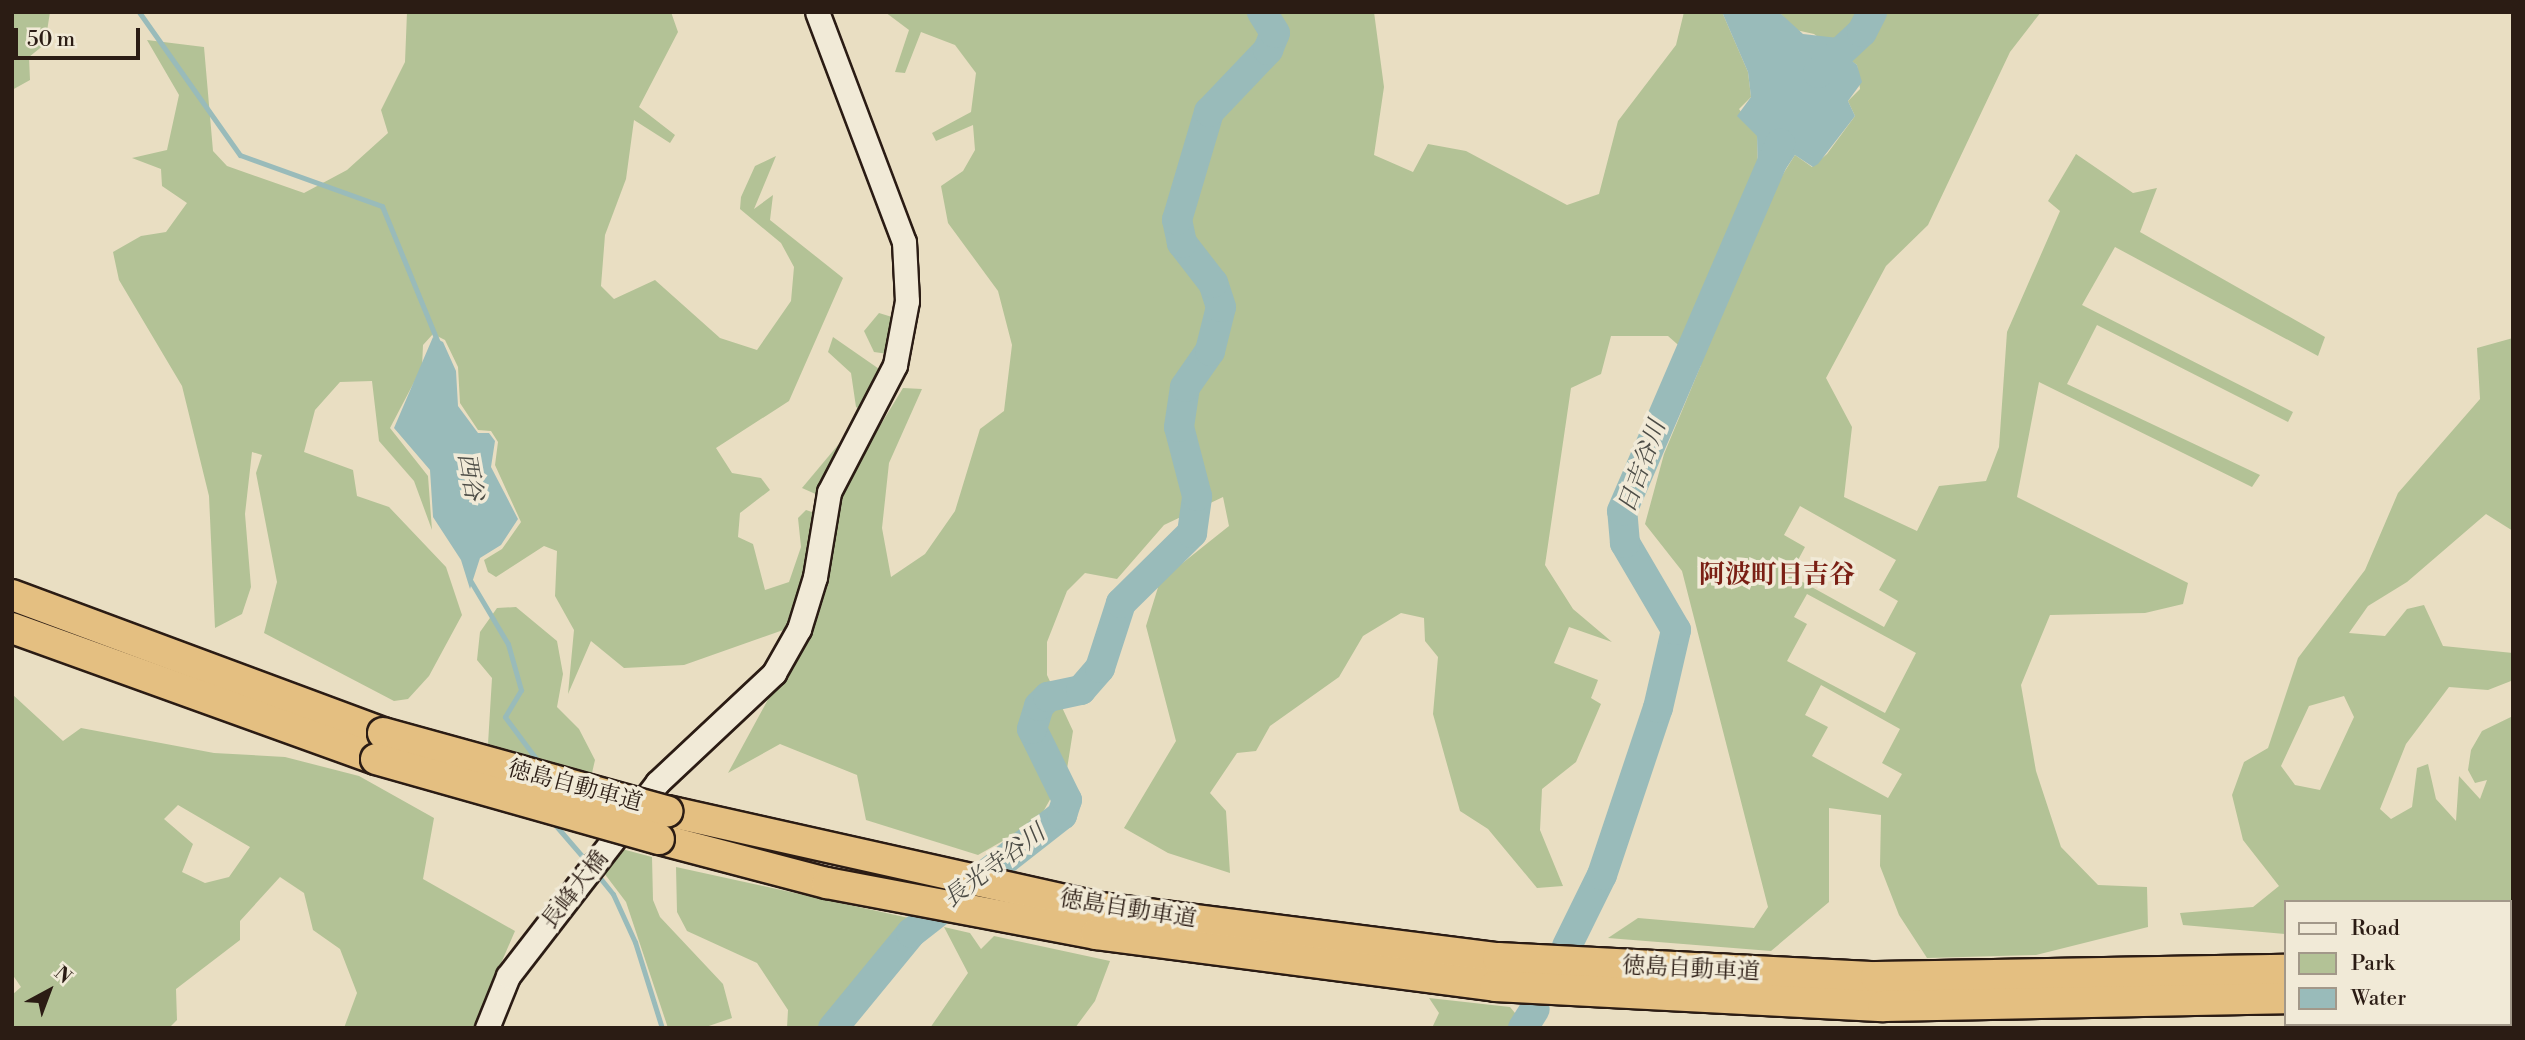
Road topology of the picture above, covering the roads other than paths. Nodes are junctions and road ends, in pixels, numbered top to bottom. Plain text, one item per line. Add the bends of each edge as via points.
1 (817, 12) edge
2 (12, 595) edge
3 (12, 628) edge
4 (379, 746) junction
5 (663, 825) junction
6 (1099, 921) junction
7 (2284, 970) edge
8 (2284, 998) edge
9 (487, 1028) edge

1 - 9 street, 長峰大橋 via 904,242 907,302 895,365 829,492 815,577 799,629 774,673 657,783 520,960
2 - 4 highway, 徳島自動車道
3 - 4 highway, 徳島自動車道
4 - 5 highway, 徳島自動車道, bridge
5 - 6 highway, 徳島自動車道 via 833,853
5 - 6 highway, 徳島自動車道 via 827,883
6 - 7 highway, 徳島自動車道 via 1498,958 1757,973 2107,977
6 - 8 highway, 徳島自動車道 via 1495,986 1732,1001 2078,1005

